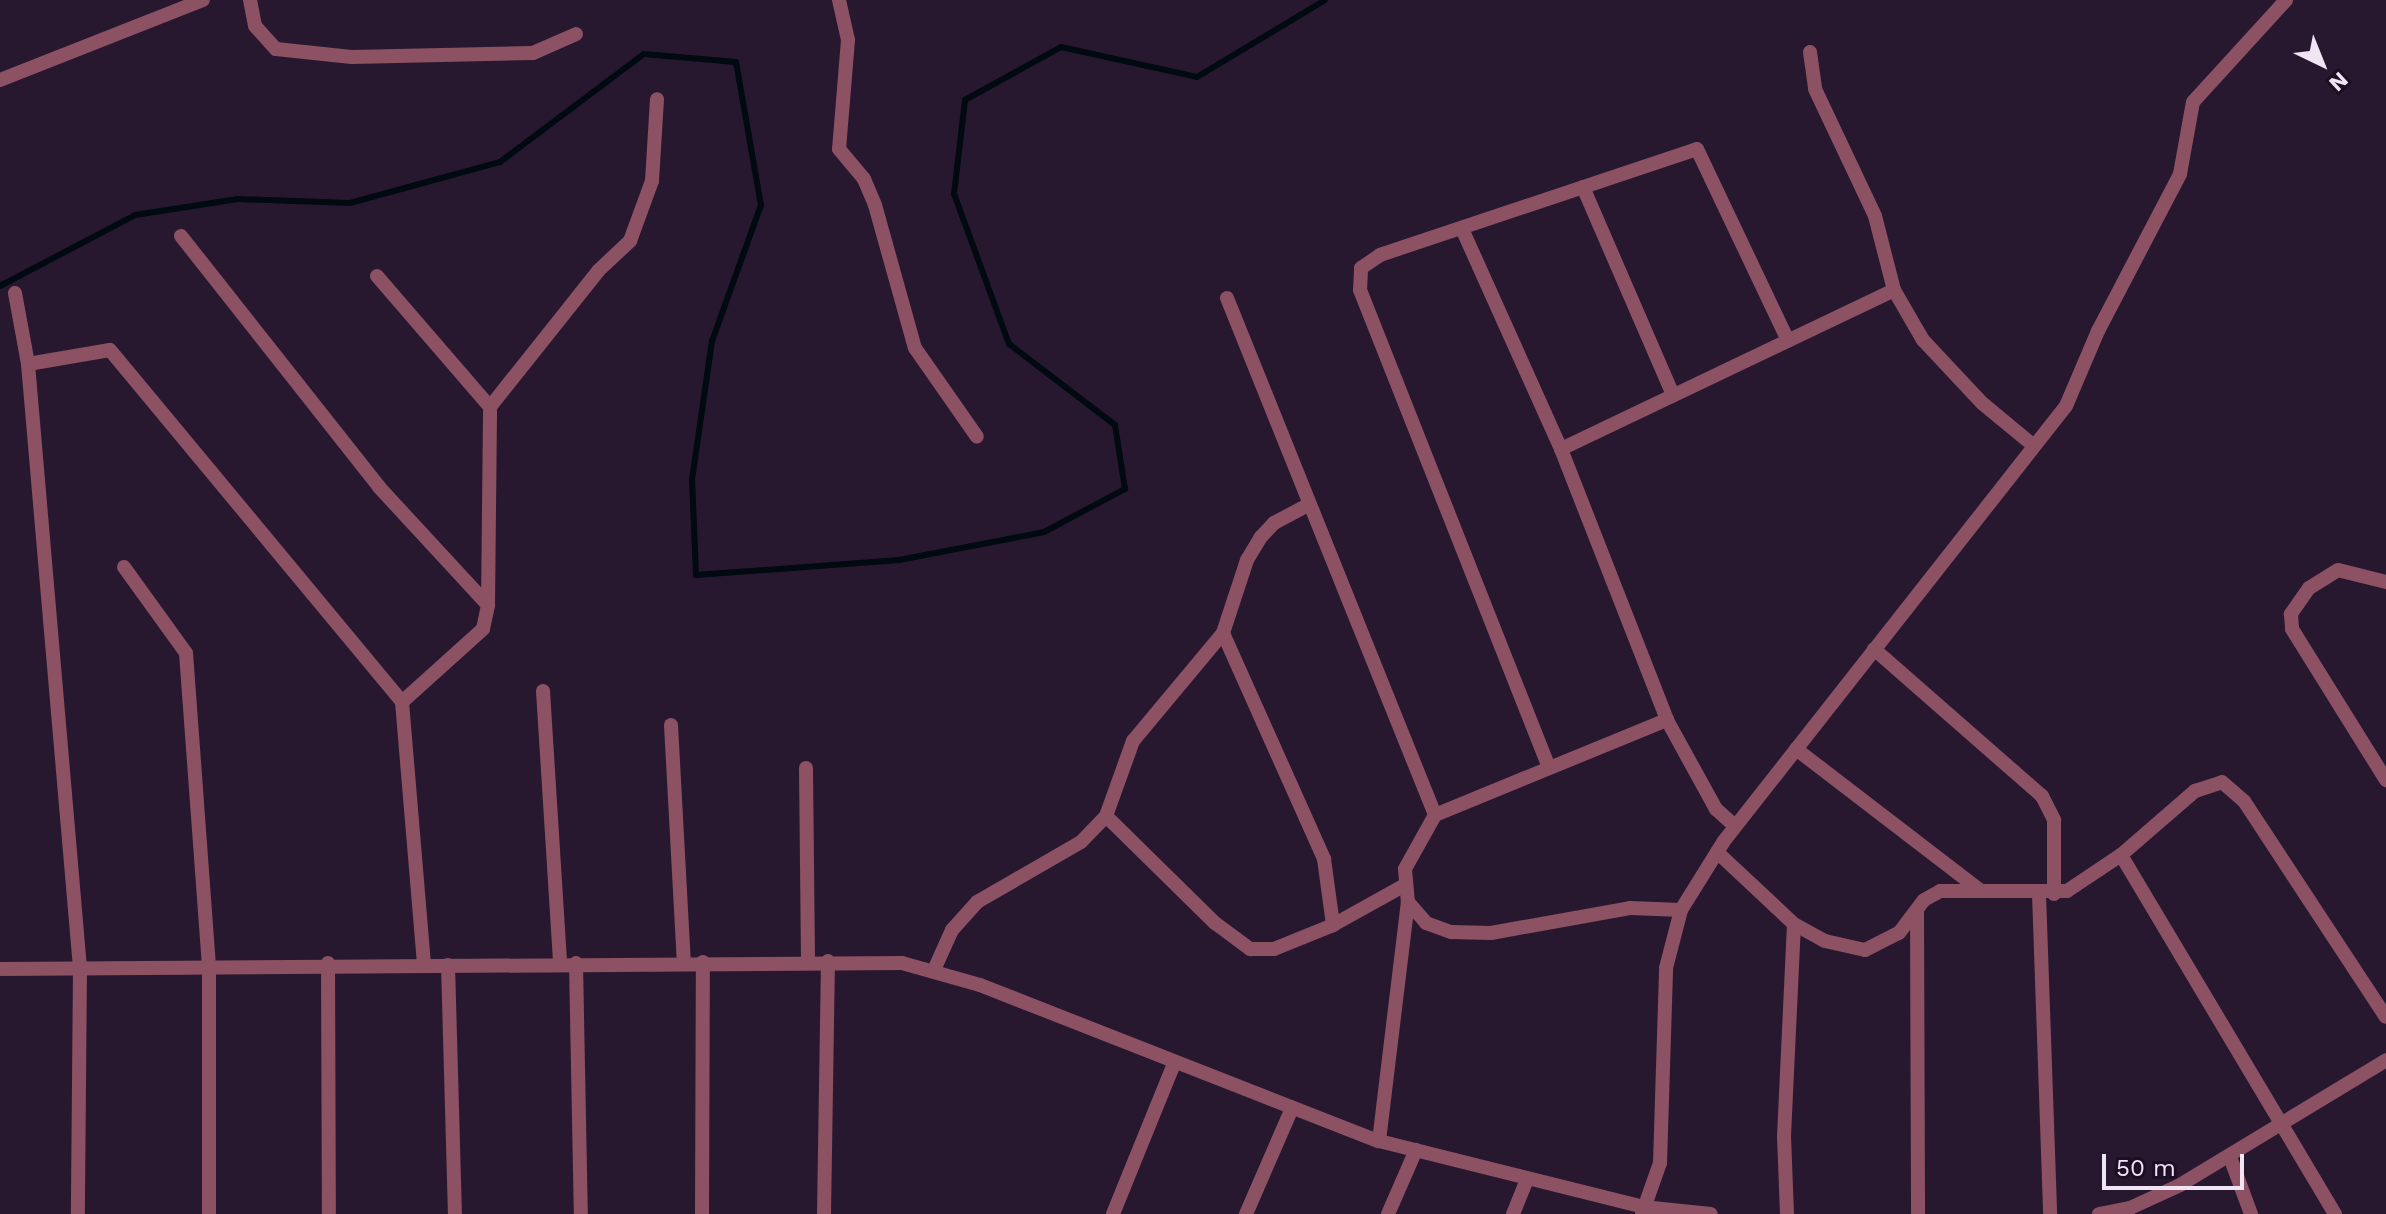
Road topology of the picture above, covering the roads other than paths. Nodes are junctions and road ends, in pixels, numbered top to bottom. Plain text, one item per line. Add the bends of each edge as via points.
1 (203, 0) edge
2 (250, 0) edge
3 (839, 0) edge
4 (2286, 0) edge
5 (576, 34) dead end
6 (1810, 52) dead end
7 (0, 80) edge
8 (657, 99) dead end
9 (1583, 187) junction
10 (1463, 231) junction
11 (181, 236) dead end
12 (377, 276) dead end
13 (1894, 290) junction
14 (15, 293) dead end
15 (1227, 298) dead end
16 (1788, 341) junction
17 (28, 364) junction
18 (1673, 395) junction
19 (490, 407) junction
20 (977, 437) dead end
21 (2034, 446) junction
22 (1561, 449) junction
23 (1309, 504) junction
24 (124, 567) dead end
25 (2386, 582) edge
26 (488, 605) junction
27 (1223, 633) junction
28 (1874, 649) junction
29 (543, 691) dead end
30 (402, 702) junction
31 (1667, 720) junction
32 (671, 725) dead end
33 (1796, 749) junction
34 (1548, 765) junction
35 (806, 768) dead end
36 (2386, 780) edge
37 (1435, 815) junction
38 (1106, 816) junction
39 (1735, 826) junction
40 (1717, 852) junction
41 (2121, 855) junction
42 (1403, 886) junction
43 (1983, 892) junction
44 (2047, 894) junction
45 (1408, 902) junction
46 (1681, 910) junction
47 (1917, 913) junction
48 (1794, 924) junction
49 (1333, 925) junction
50 (808, 960) junction
51 (828, 961) junction
52 (684, 962) junction
53 (703, 962) junction
54 (328, 963) junction
55 (576, 963) junction
56 (424, 964) junction
57 (560, 964) junction
58 (448, 965) junction
59 (209, 966) junction
60 (80, 968) junction
61 (0, 969) edge
62 (934, 970) junction
63 (2386, 1017) edge
64 (2386, 1060) edge
65 (1174, 1064) junction
66 (1292, 1108) junction
67 (2283, 1124) junction
68 (1379, 1141) junction
69 (1416, 1150) junction
70 (2230, 1157) junction
71 (1527, 1179) junction
72 (1642, 1211) edge
73 (2130, 1211) edge
74 (78, 1214) edge
75 (209, 1214) edge
76 (329, 1214) edge
77 (455, 1214) edge
78 (581, 1214) edge
79 (702, 1214) edge
80 (824, 1214) edge
81 (1113, 1214) edge
82 (1246, 1214) edge
83 (1388, 1214) edge
84 (1513, 1214) edge
85 (1711, 1214) edge
86 (1787, 1214) edge
87 (1918, 1214) edge
88 (2050, 1214) edge
89 (2099, 1214) edge
90 (2251, 1214) edge
91 (2335, 1214) edge

1 - 7 street
2 - 5 street via 255,26 276,49 352,57 533,53
3 - 20 street via 848,40 839,149 864,179 875,205 915,348
4 - 21 street via 2193,102 2180,174 2164,209 2098,331 2066,406
6 - 13 street via 1815,89 1875,216
8 - 19 street via 652,181 630,241 598,271
9 - 10 street
9 - 16 street via 1697,149
9 - 18 street
10 - 22 street
10 - 34 street via 1380,255 1361,268 1358,278
11 - 26 street via 379,487
12 - 19 street
13 - 16 street
13 - 21 street via 1923,340 1982,403
14 - 17 street
15 - 23 street
16 - 18 street
17 - 30 street via 110,350
17 - 60 street
18 - 22 street
19 - 26 street
21 - 28 street
22 - 31 street
23 - 27 street via 1261,537 1247,560
23 - 37 street
24 - 59 street via 186,653
25 - 36 street via 2338,570 2309,588 2291,614 2292,629
26 - 30 street via 476,637
27 - 38 street via 1133,741
27 - 49 street via 1324,859
28 - 33 street
28 - 44 street via 2042,796 2054,820
29 - 57 street
30 - 56 street
31 - 34 street
31 - 39 street via 1716,809
32 - 52 street
33 - 39 street
33 - 43 street
34 - 37 street
35 - 50 street
37 - 42 street via 1405,869
38 - 49 street via 1215,923 1250,949 1274,949
38 - 62 street via 1081,842 977,902 952,930
39 - 40 street
40 - 46 street
40 - 48 street
41 - 44 street via 2078,885
41 - 63 street via 2195,791 2222,782 2244,801
41 - 67 street
42 - 45 street
42 - 49 street
43 - 44 street
43 - 47 street via 1940,891 1924,900
44 - 88 street
45 - 46 street via 1426,923 1451,932 1534,927 1630,908
45 - 68 street
46 - 72 street via 1666,968 1660,1163
47 - 48 street via 1884,944 1865,950 1825,941
47 - 87 street
48 - 86 street via 1784,1136
50 - 51 street
50 - 53 street
51 - 62 street via 902,963
51 - 80 street
52 - 53 street
52 - 55 street
53 - 79 street
54 - 56 street
54 - 59 street
54 - 76 street
55 - 57 street
55 - 78 street
56 - 58 street
57 - 58 street
58 - 77 street
59 - 60 street
59 - 75 street
60 - 61 street
60 - 74 street
62 - 65 street
64 - 67 street
65 - 66 street
65 - 81 street
66 - 68 street
66 - 82 street
67 - 70 street
67 - 91 street
68 - 69 street
69 - 71 street
69 - 83 street
70 - 73 street
70 - 90 street
71 - 72 street
71 - 84 street
72 - 85 street
73 - 89 street

